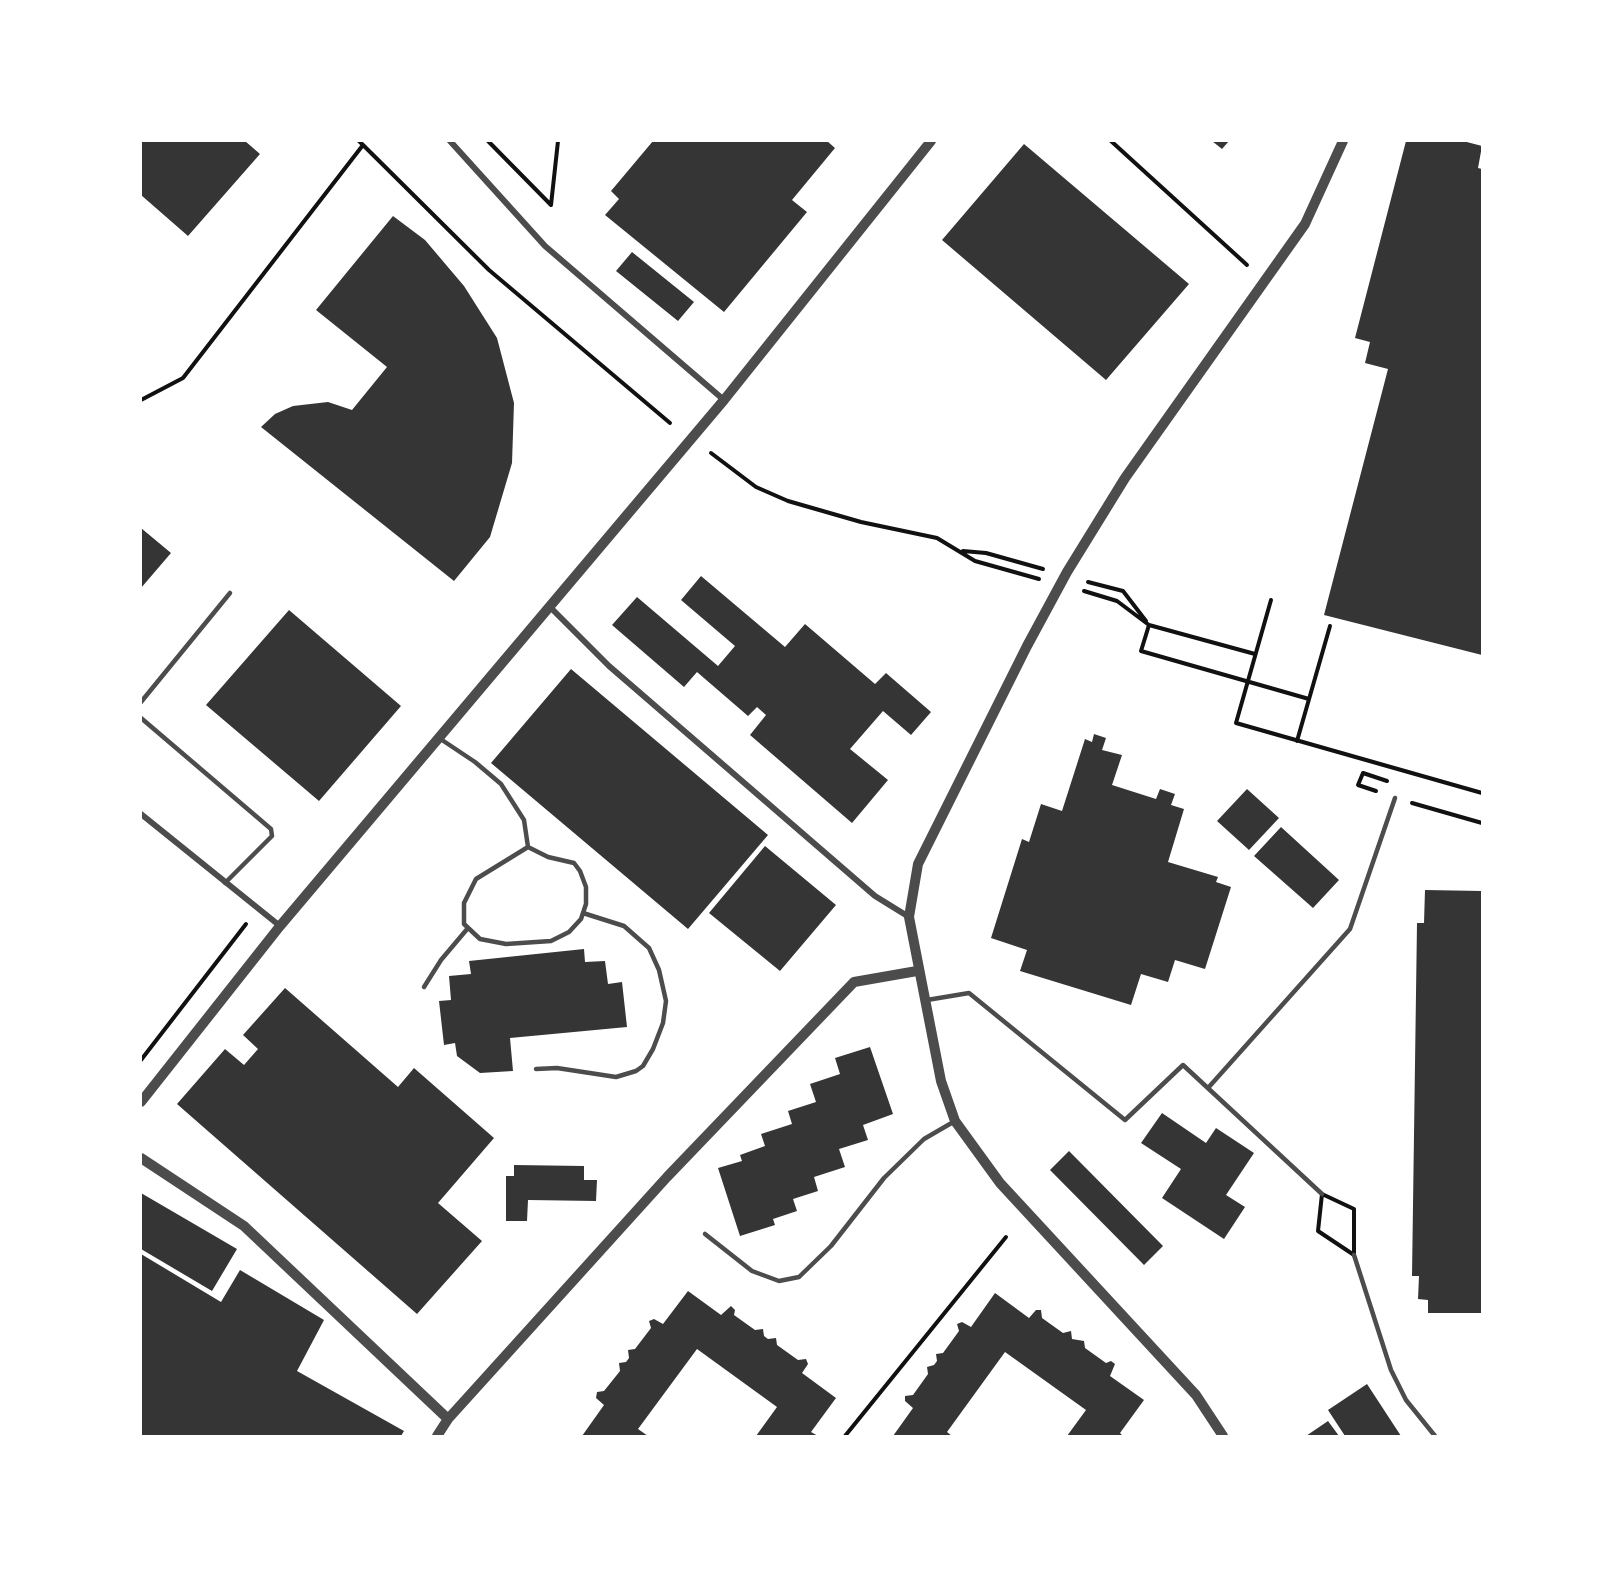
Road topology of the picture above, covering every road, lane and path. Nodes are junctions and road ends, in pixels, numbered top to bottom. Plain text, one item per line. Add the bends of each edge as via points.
1 (450, 141) edge
2 (488, 141) edge
3 (558, 141) edge
4 (931, 141) edge
5 (1111, 141) edge
6 (1343, 141) edge
7 (361, 143) edge
8 (1247, 265) dead end
9 (141, 400) edge
10 (724, 400) junction
11 (670, 423) dead end
12 (711, 453) dead end
13 (962, 551) junction
14 (986, 553) dead end
15 (975, 561) dead end
16 (1123, 591) dead end
17 (230, 593) dead end
18 (1271, 600) dead end
19 (1117, 601) dead end
20 (550, 607) junction
21 (1149, 625) junction
22 (1330, 626) dead end
23 (1256, 654) junction
24 (1248, 681) junction
25 (1310, 699) junction
26 (141, 702) edge
27 (141, 718) edge
28 (439, 738) junction
29 (1297, 741) junction
30 (1482, 793) edge
31 (1395, 798) joint
32 (141, 814) edge
33 (1482, 823) edge
34 (528, 847) junction
35 (225, 883) junction
36 (258, 908) junction
37 (583, 913) junction
38 (909, 917) junction
39 (280, 926) junction
40 (468, 928) junction
41 (917, 971) junction
42 (424, 987) dead end
43 (924, 1000) junction
44 (141, 1060) edge
45 (536, 1069) dead end
46 (1208, 1088) junction
47 (141, 1102) edge
48 (955, 1121) junction
49 (141, 1158) edge
50 (1322, 1194) junction
51 (705, 1234) dead end
52 (1006, 1237) dead end
53 (1354, 1255) junction
54 (448, 1419) junction
55 (437, 1436) edge
56 (845, 1436) edge
57 (1223, 1436) edge
58 (1435, 1436) edge

1 - 10 street via 545,246
2 - 3 path via 551,205
4 - 10 street
5 - 8 path
6 - 38 street via 1305,224 1144,450 1067,572 918,864
7 - 9 path via 183,378
7 - 11 path via 489,270
10 - 20 street
12 - 13 path via 756,487 788,501 937,538
13 - 14 path
13 - 15 path
16 - 21 path
17 - 26 lane
18 - 23 path
19 - 21 path
20 - 28 street
20 - 38 street via 609,666 848,873
21 - 23 path
21 - 24 path via 1141,651
22 - 25 path
23 - 24 path
24 - 25 path
24 - 29 path via 1236,723
25 - 29 path
27 - 35 lane via 272,829 272,836
28 - 34 lane via 501,784 524,820
28 - 39 street
29 - 30 path
31 - 33 path
31 - 46 lane via 1350,928
32 - 35 street
34 - 37 lane via 574,863 580,870 586,887
34 - 40 lane via 476,879 464,903 464,924
35 - 36 street
36 - 39 street
36 - 44 path
37 - 40 lane via 569,932 551,941 506,944 480,939
37 - 45 lane via 624,926 649,948 666,1001 663,1023 653,1049 636,1071 616,1077 557,1068
38 - 41 street
39 - 47 street
40 - 42 lane
41 - 43 street
41 - 54 street via 854,982 667,1177
43 - 46 lane via 969,993 1125,1120 1183,1065
43 - 48 street via 941,1081
46 - 50 lane
48 - 51 lane via 924,1139 884,1178 831,1246 800,1277 779,1281 752,1271
48 - 57 street via 1000,1183 1196,1395
49 - 54 street via 244,1227
50 - 53 path via 1318,1231
50 - 53 path via 1354,1209
52 - 56 path
53 - 58 lane via 1391,1370 1406,1400
54 - 55 street

